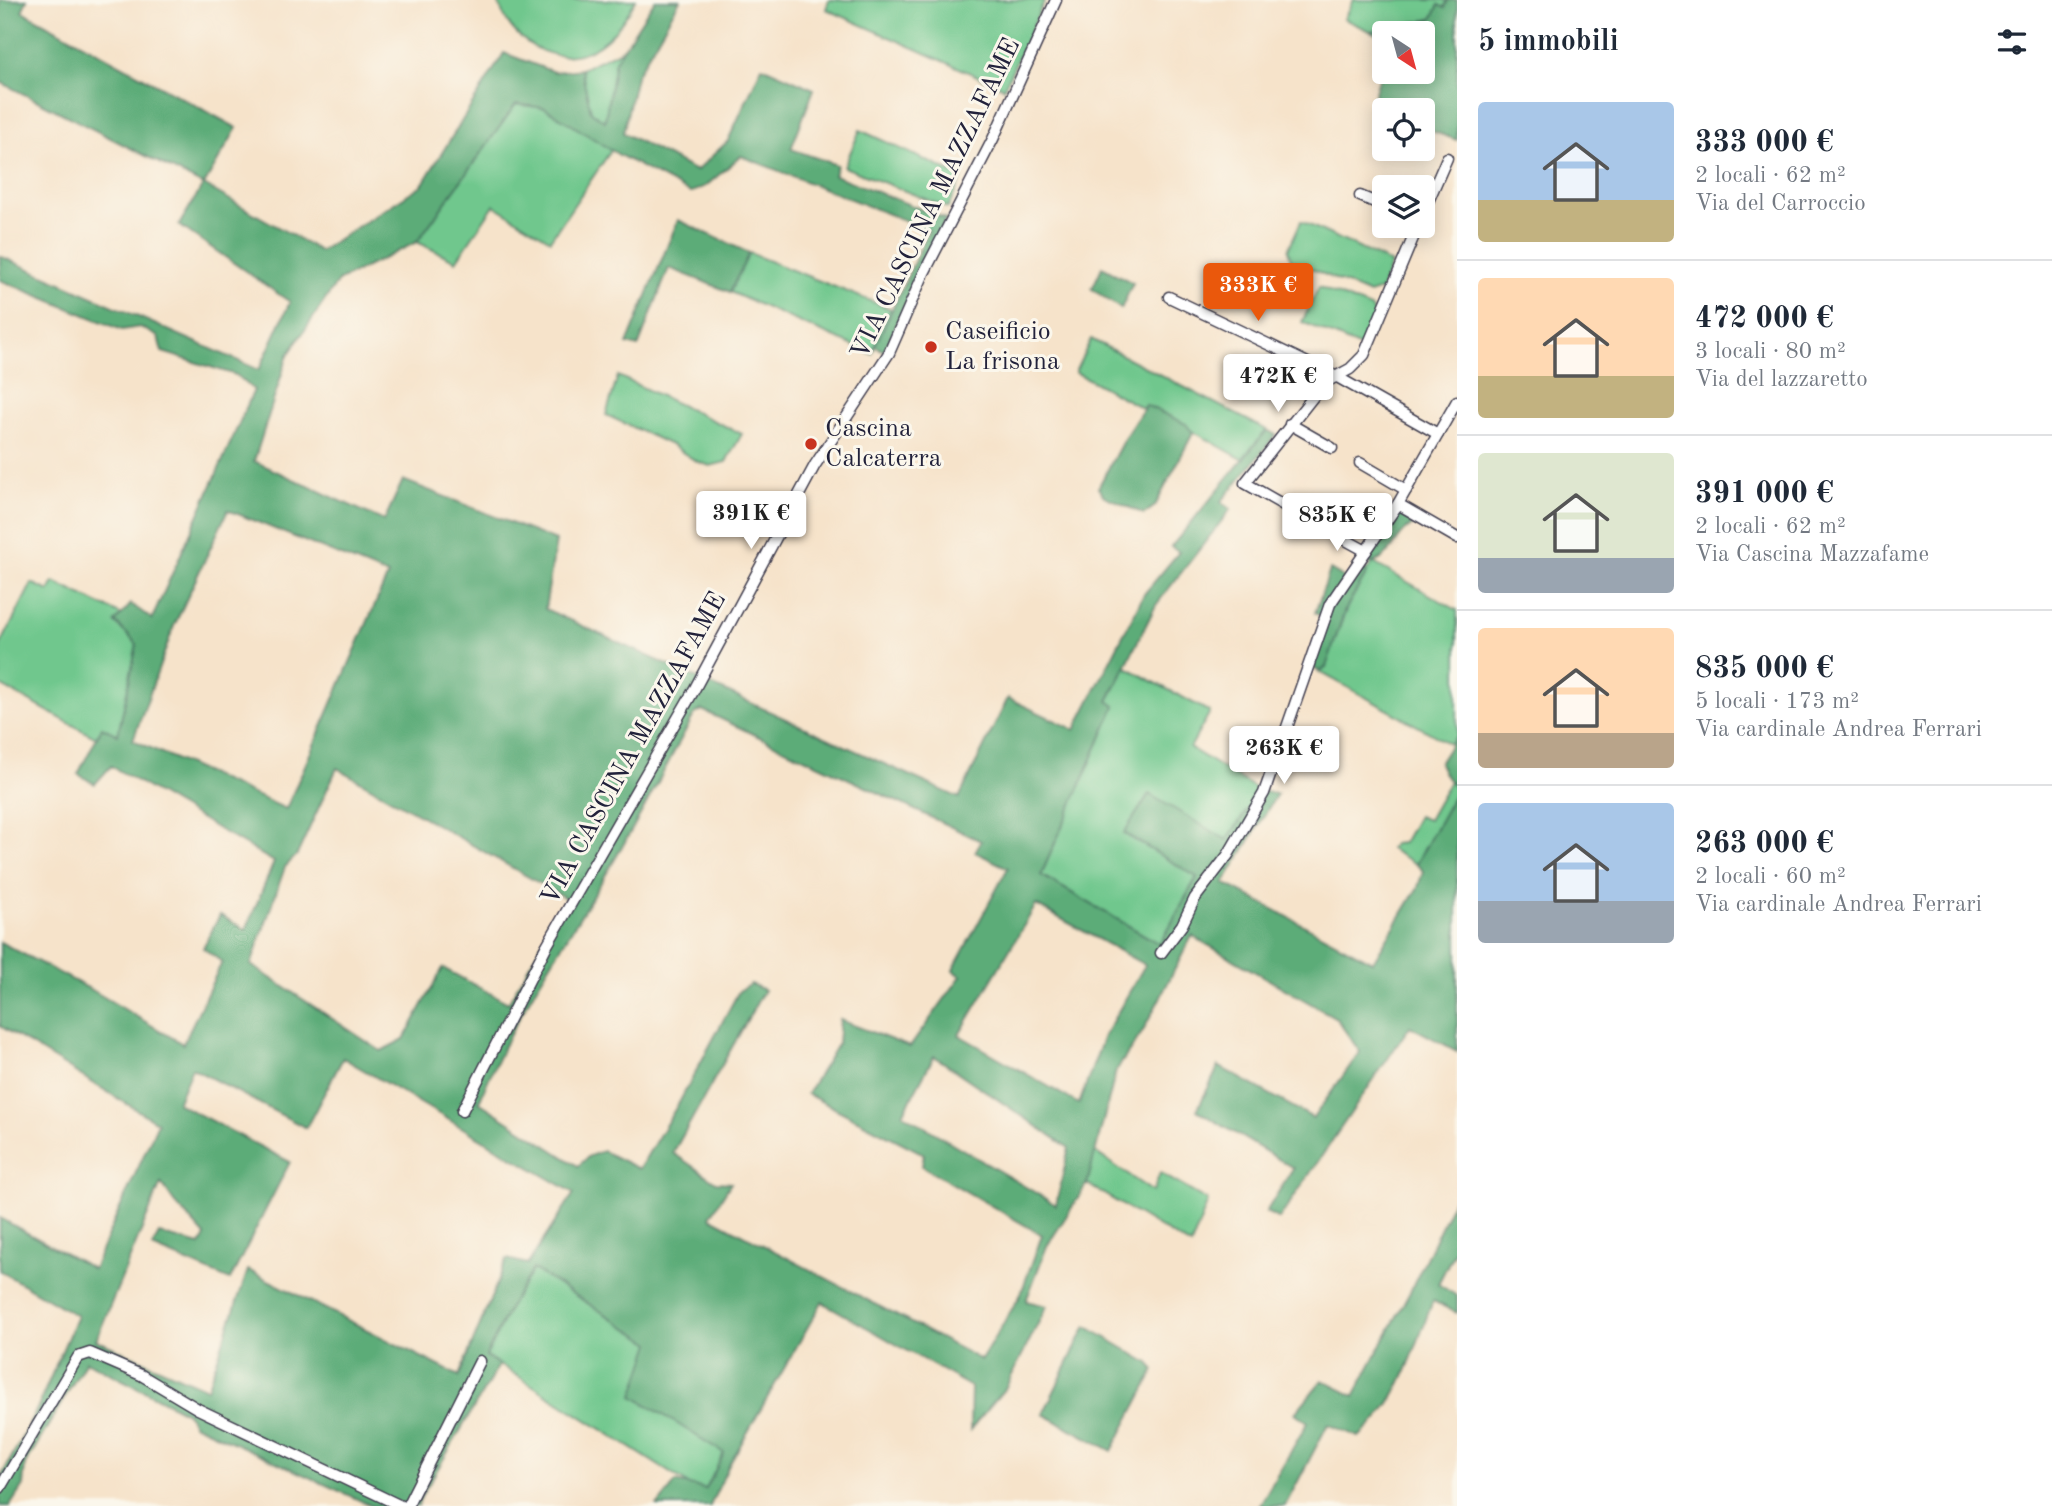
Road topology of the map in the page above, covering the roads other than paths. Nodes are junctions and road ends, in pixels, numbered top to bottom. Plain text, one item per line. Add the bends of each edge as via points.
1 (1056, 0) edge
2 (1447, 158) dead end
3 (1435, 186) edge
4 (1360, 196) dead end
5 (1372, 200) edge
6 (1413, 238) edge
7 (1169, 297) dead end
8 (1336, 377) junction
9 (1457, 401) edge
10 (1290, 424) junction
11 (1438, 434) junction
12 (1332, 448) dead end
13 (1360, 463) dead end
14 (1406, 490) junction
15 (1398, 504) junction
16 (1301, 515) dead end
17 (1324, 528) dead end
18 (1457, 538) edge
19 (1366, 551) junction
20 (1161, 953) dead end
21 (462, 1111) dead end
22 (480, 1361) dead end
23 (0, 1488) edge
24 (401, 1506) edge
25 (407, 1506) edge

1 - 21 street, VIA CASCINA MAZZAFAME via 889,353 815,465 687,702 546,947
2 - 3 street
4 - 5 street
6 - 8 street via 1371,344 1359,362
7 - 8 street
8 - 10 street via 1324,383
8 - 11 street
9 - 11 street
10 - 12 street
10 - 16 street via 1245,483
11 - 14 street
13 - 14 street
14 - 15 street
15 - 18 street
15 - 19 street
17 - 19 street
19 - 20 street via 1329,606 1265,793
22 - 25 street
23 - 24 street via 78,1357 90,1353

